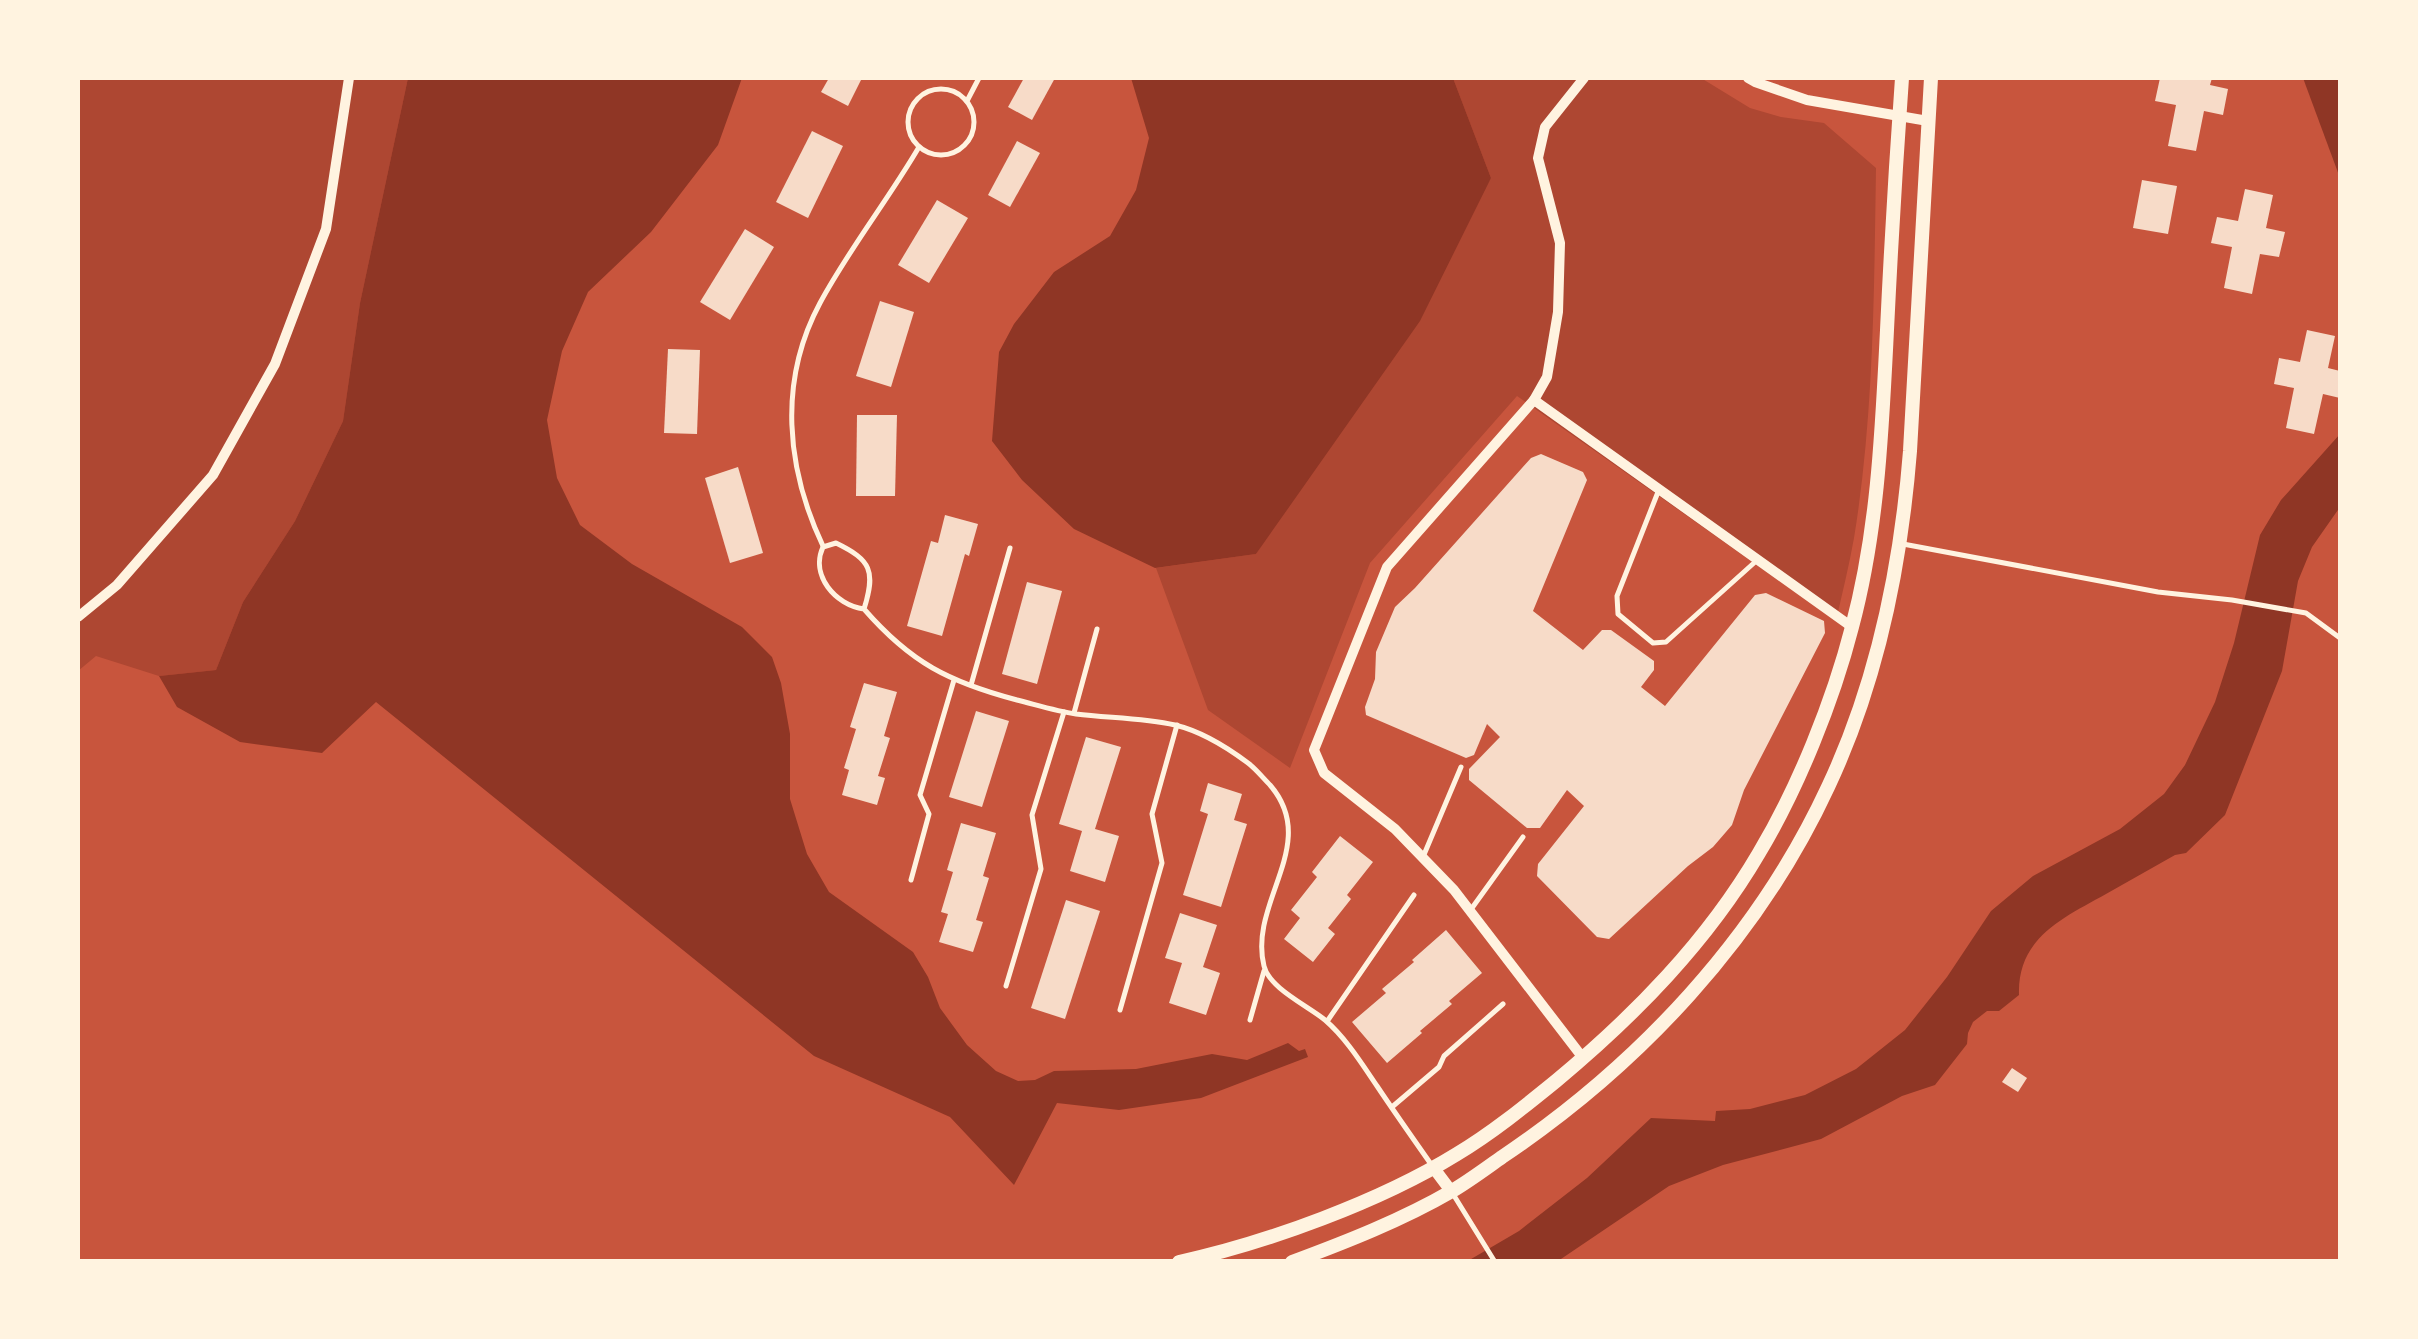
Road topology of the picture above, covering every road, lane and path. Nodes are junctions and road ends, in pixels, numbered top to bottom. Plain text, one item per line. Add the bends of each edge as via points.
1 (349, 78) edge
2 (979, 78) edge
3 (1584, 78) edge
4 (1748, 78) edge
5 (1902, 78) edge
6 (1932, 78) edge
7 (967, 101) junction
8 (1900, 116) junction
9 (1928, 121) junction
10 (919, 148) junction
11 (1534, 400) junction
12 (1660, 489) junction
13 (1900, 544) junction
14 (824, 546) junction
15 (1010, 548) dead end
16 (1758, 559) junction
17 (864, 608) junction
18 (78, 616) edge
19 (1852, 627) junction
20 (1098, 629) dead end
21 (2340, 638) edge
22 (954, 680) junction
23 (970, 686) junction
24 (1064, 712) junction
25 (1074, 713) junction
26 (1177, 725) junction
27 (1461, 768) dead end
28 (1523, 837) dead end
29 (1422, 858) junction
30 (910, 880) dead end
31 (1414, 895) dead end
32 (1470, 911) junction
33 (1264, 970) junction
34 (1006, 986) dead end
35 (1503, 1004) dead end
36 (1120, 1010) dead end
37 (1250, 1020) dead end
38 (1327, 1022) junction
39 (1583, 1058) junction
40 (1392, 1108) junction
41 (1433, 1167) junction
42 (1452, 1191) junction
43 (1179, 1262) edge
44 (1292, 1262) edge
45 (1495, 1262) edge

1 - 18 street via 326,229 275,364 213,476 117,586
2 - 7 lane
3 - 11 street via 1545,127 1538,158 1560,242 1558,312 1546,377
4 - 8 street via 1807,100
5 - 8 main road
6 - 9 main road
7 - 10 lane via 974,124 964,146 942,156
7 - 10 lane via 946,89 919,97 908,122
8 - 9 street
8 - 19 main road via 1882,444
9 - 13 main road
10 - 14 lane via 819,304 803,342 793,445 808,515
11 - 12 street
11 - 29 street via 1387,566 1314,750 1324,773
12 - 16 street
12 - 16 lane via 1617,596 1618,614 1652,643 1666,642
13 - 21 lane via 2306,614
13 - 42 main road via 1858,709 1829,786 1788,864 1694,991 1622,1065
14 - 17 lane via 818,560 822,576 850,607
14 - 17 lane via 836,543 865,561 871,588
15 - 23 lane
16 - 19 street
17 - 22 lane via 919,661
19 - 39 main road via 1800,773 1760,853 1673,971
20 - 25 lane
22 - 23 lane
22 - 30 lane via 920,795 929,814
23 - 24 lane
24 - 25 lane
24 - 34 lane via 1032,814 1042,868
25 - 26 lane
26 - 33 lane via 1251,765 1285,807 1289,841 1264,927
26 - 36 lane via 1152,814 1162,863
27 - 29 lane
28 - 32 lane
29 - 32 street
31 - 38 lane
32 - 39 street
33 - 37 lane
33 - 38 lane
35 - 40 lane
38 - 40 lane
39 - 41 main road via 1522,1109
40 - 41 lane
41 - 42 street
41 - 43 main road via 1328,1216
42 - 44 main road
42 - 45 lane

